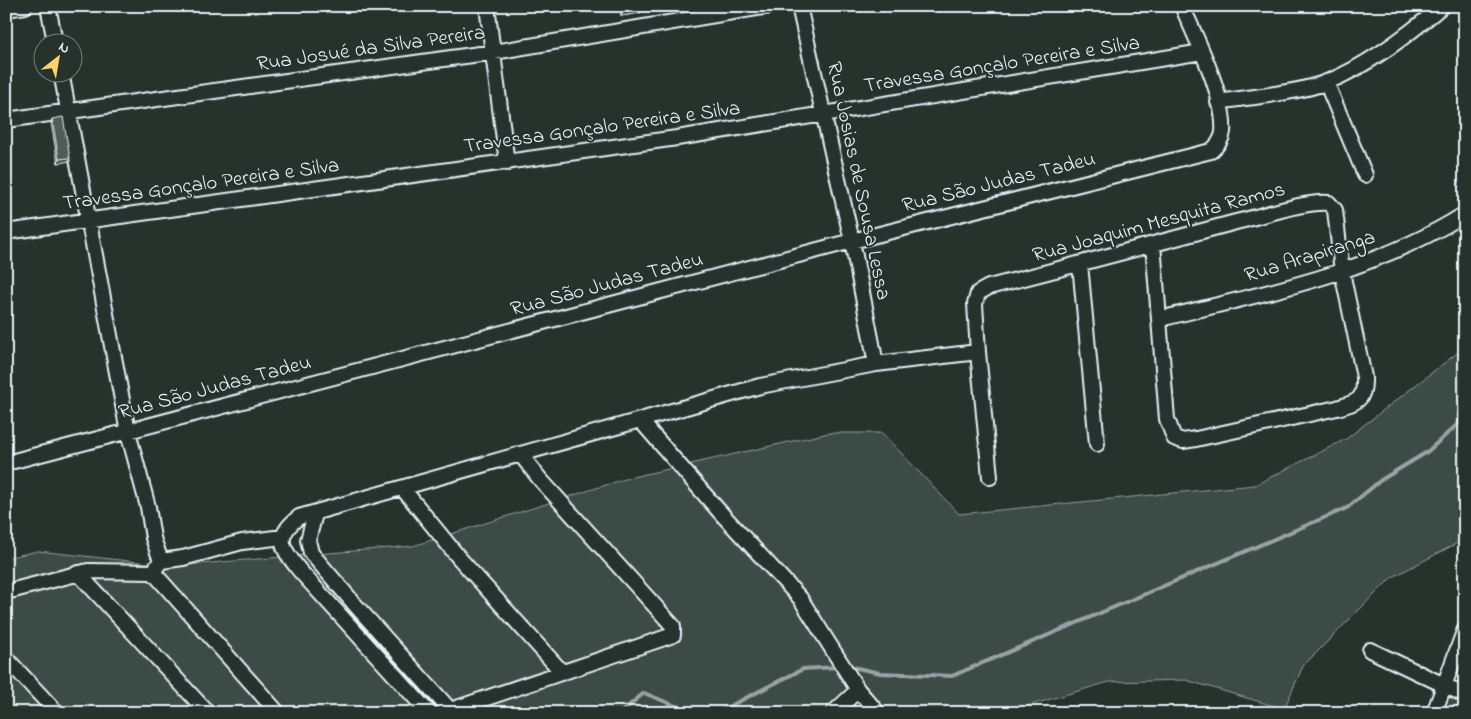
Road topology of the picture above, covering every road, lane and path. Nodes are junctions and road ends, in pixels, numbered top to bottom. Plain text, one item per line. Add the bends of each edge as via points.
1 (25, 6) edge
2 (48, 6) edge
3 (487, 6) edge
4 (770, 6) edge
5 (799, 6) edge
6 (1182, 6) edge
7 (1442, 6) edge
8 (6, 9) edge
9 (53, 32) edge
10 (494, 52) junction
11 (1202, 52) junction
12 (63, 82) edge
13 (1326, 82) junction
14 (1218, 102) junction
15 (69, 113) junction
16 (823, 115) junction
17 (6, 120) edge
18 (507, 163) junction
19 (1365, 175) dead end
20 (1465, 214) edge
21 (89, 220) junction
22 (6, 232) edge
23 (852, 241) junction
24 (1153, 244) junction
25 (1080, 264) junction
26 (1342, 272) junction
27 (1159, 320) junction
28 (978, 352) junction
29 (876, 364) junction
30 (640, 420) junction
31 (128, 432) junction
32 (1097, 444) dead end
33 (521, 455) junction
34 (14, 461) dead end
35 (990, 477) dead end
36 (403, 489) junction
37 (315, 514) junction
38 (283, 536) junction
39 (157, 567) junction
40 (78, 573) junction
41 (6, 592) edge
42 (357, 607) junction
43 (344, 619) junction
44 (1465, 629) edge
45 (1370, 650) dead end
46 (6, 658) edge
47 (562, 672) junction
48 (1444, 686) junction
49 (858, 690) junction
50 (1465, 695) edge
51 (452, 711) edge
52 (57, 713) edge
53 (208, 713) edge
54 (278, 713) edge
55 (429, 713) edge
56 (833, 713) edge
57 (878, 713) edge
58 (1434, 713) edge

1 - 8 street
2 - 9 street
3 - 10 street
4 - 10 street, Rua Josué da Silva Pereira
5 - 16 street, Rua Josias de Sousa Lessa
6 - 11 street
7 - 13 street via 1389,46
10 - 15 street, Rua Josué da Silva Pereira
10 - 18 street
11 - 14 street
11 - 16 street, Travessa Gonçalo Pereira e Silva
12 - 15 street
13 - 14 street
13 - 19 street
14 - 23 street, Rua São Judas Tadeu via 1223,132 1211,151
15 - 17 street, Rua Josué da Silva Pereira
15 - 21 street
16 - 18 street, Travessa Gonçalo Pereira e Silva
16 - 23 street, Rua Josias de Sousa Lessa
18 - 21 street, Travessa Gonçalo Pereira e Silva
20 - 26 street, Rua Arapiranga via 1424,239
21 - 22 street, Travessa Gonçalo Pereira e Silva
21 - 31 street
23 - 29 street, Rua Josias de Sousa Lessa
23 - 31 street, Rua São Judas Tadeu
24 - 25 street, Rua Joaquim Mesquita Ramos
24 - 26 street, Rua Joaquim Mesquita Ramos via 1315,203 1329,203 1335,210
24 - 27 street
25 - 28 street, Rua Joaquim Mesquita Ramos via 989,287 978,293
25 - 32 street
26 - 27 street, Rua Arapiranga
26 - 27 street via 1365,391 1355,403 1338,408 1196,439 1178,440 1171,435 1166,419
28 - 29 street
28 - 35 street
29 - 30 street via 760,386
30 - 33 street
30 - 49 street via 800,598
31 - 34 street, Rua São Judas Tadeu
31 - 39 street via 148,507
33 - 36 street
33 - 47 street via 673,626 673,635
36 - 37 street
36 - 47 street via 460,559
37 - 38 street via 299,517
37 - 42 street via 308,547
38 - 39 street via 242,542
38 - 43 street via 282,547 286,553
39 - 40 street
39 - 54 street
40 - 41 street
40 - 53 street
42 - 43 street
42 - 51 street
43 - 55 street
44 - 48 street
45 - 48 street
46 - 52 street
47 - 51 street
48 - 50 street
48 - 58 street
49 - 56 street
49 - 57 street

